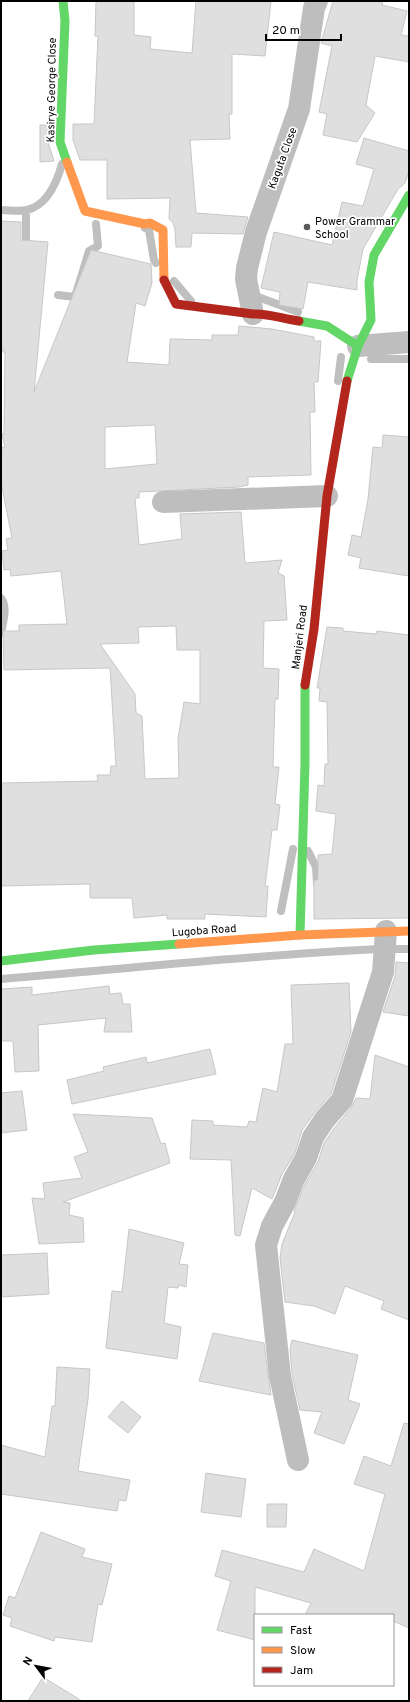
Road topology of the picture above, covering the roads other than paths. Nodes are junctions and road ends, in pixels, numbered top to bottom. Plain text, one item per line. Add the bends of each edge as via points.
1 (63, 1) edge
2 (317, 1) edge
3 (409, 195) edge
4 (252, 314) junction
5 (409, 342) edge
6 (358, 346) junction
7 (327, 496) junction
8 (163, 502) dead end
9 (386, 931) junction
10 (409, 931) edge
11 (300, 935) junction
12 (1, 961) edge
13 (298, 1460) dead end

1 - 4 street, Kasirye George Close via 65,21 60,142 85,211 150,223 163,230 164,281 176,304
2 - 4 street, Kaguta Close via 299,109 256,232 247,268 246,280
3 - 6 street, Manjeri Road via 374,255 369,282 371,320
4 - 6 street, Kasirye George Close via 265,313 278,318 327,326
5 - 6 street
6 - 7 street, Manjeri Road via 345,389
7 - 8 street
7 - 11 street, Manjeri Road via 314,629 304,693 306,763
9 - 10 street, Lugoba Road
9 - 11 street, Lugoba Road
9 - 13 street via 383,972 342,1100 313,1137 306,1158 272,1226 266,1245 280,1376
11 - 12 street, Lugoba Road via 94,950

